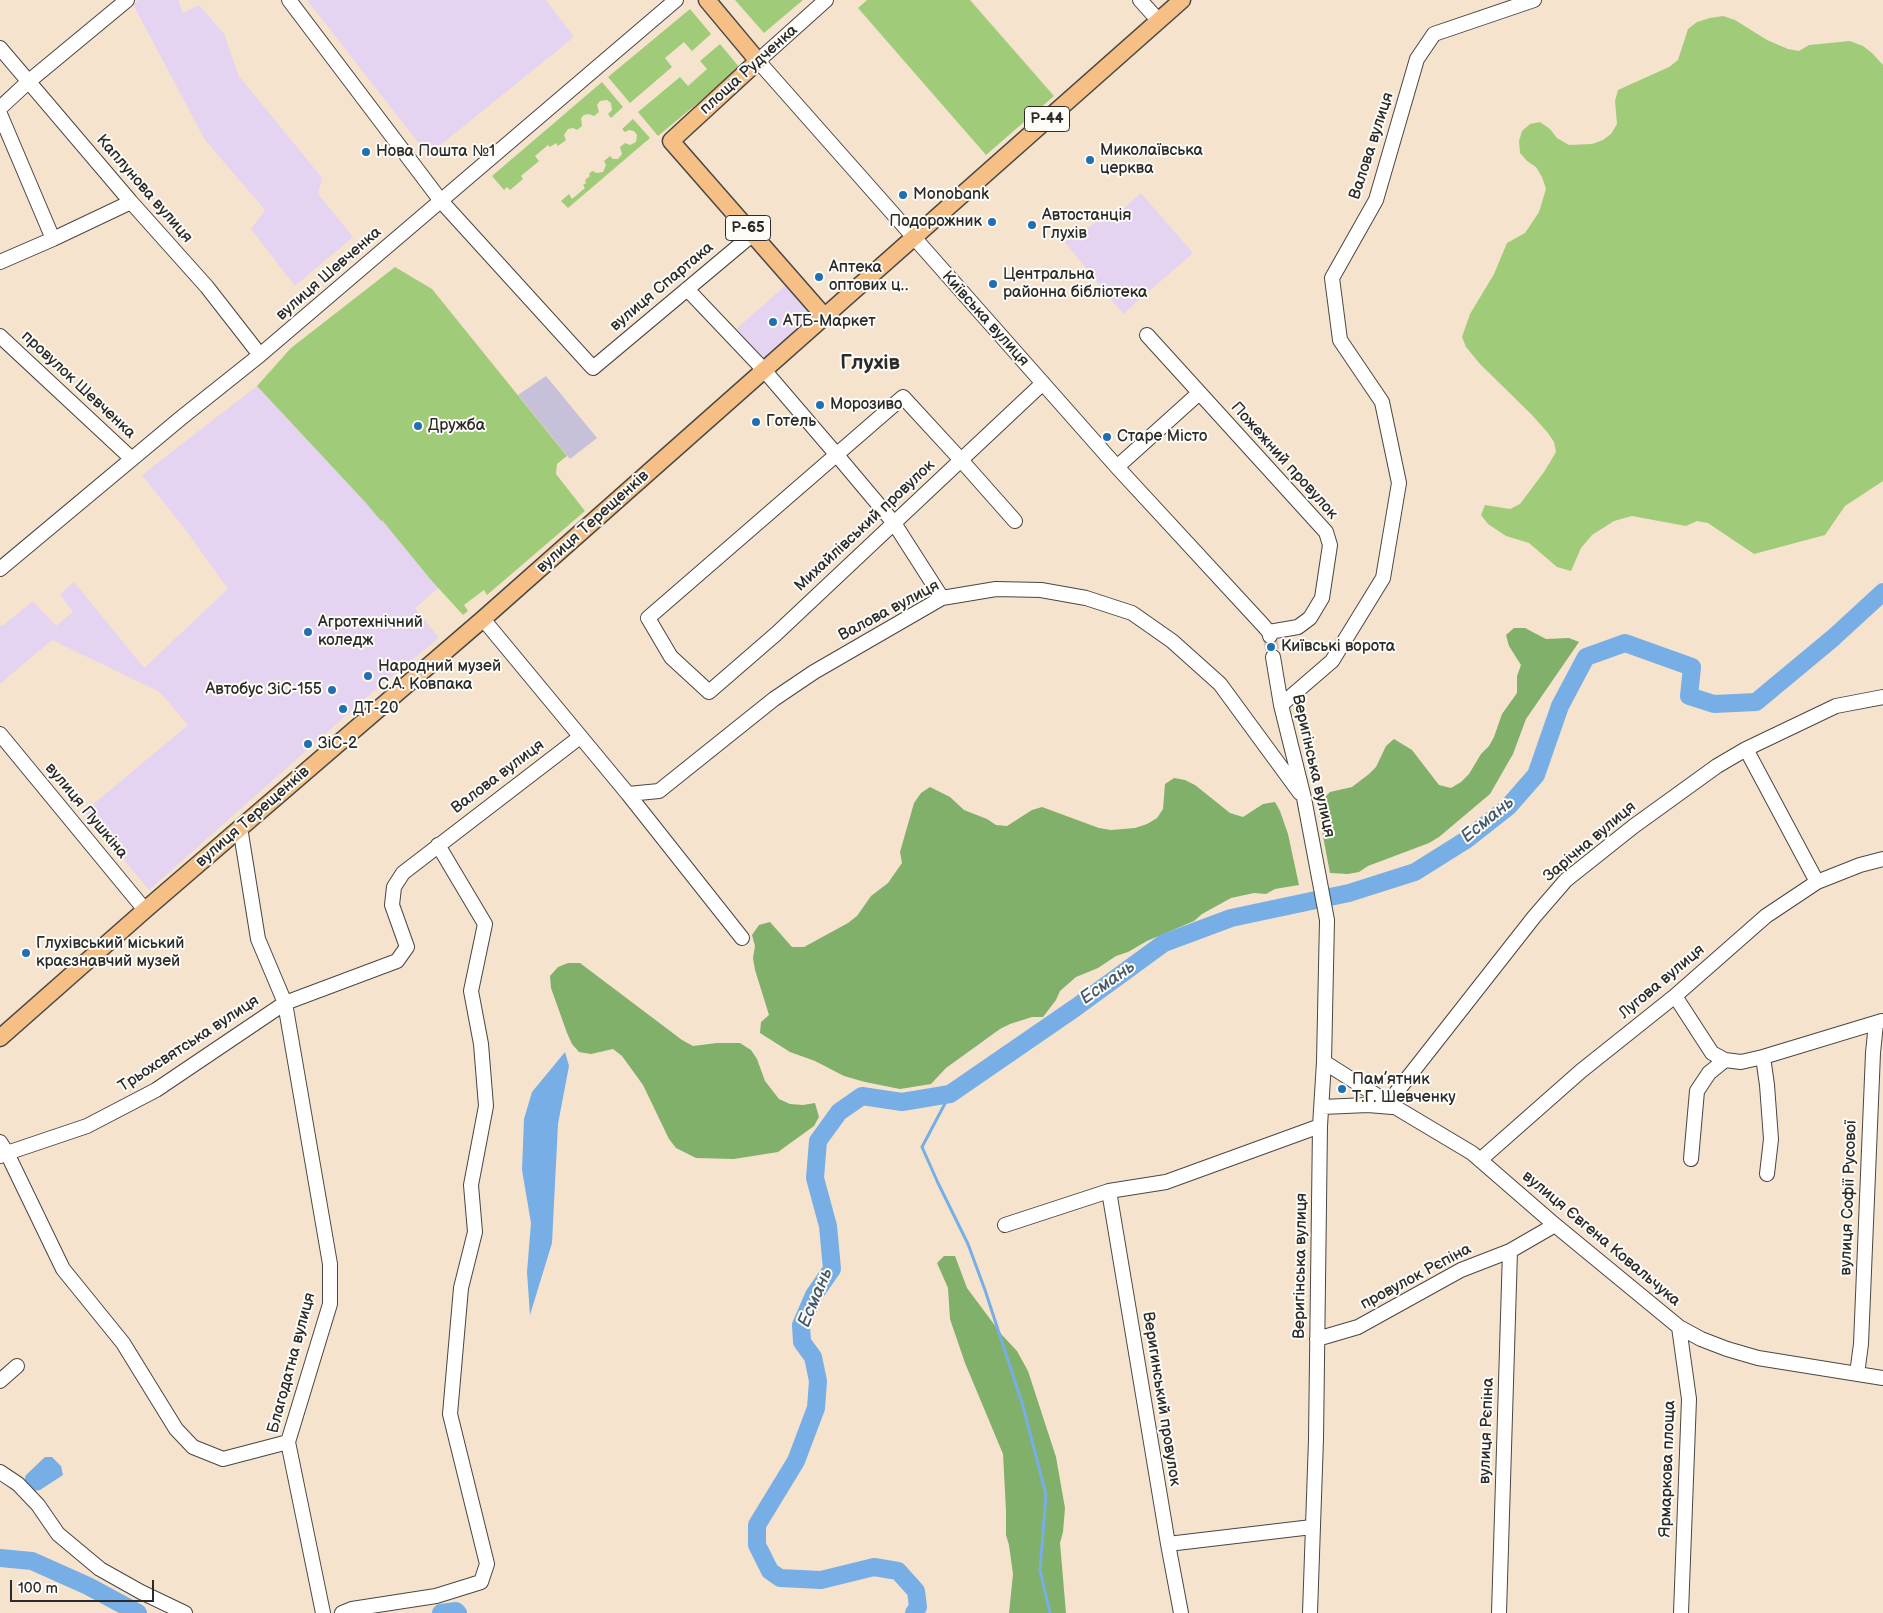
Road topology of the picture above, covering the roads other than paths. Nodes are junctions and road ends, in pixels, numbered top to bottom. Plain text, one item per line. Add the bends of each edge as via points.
1 (126, 0) edge
2 (289, 0) edge
3 (676, 0) edge
4 (707, 0) edge
5 (826, 0) edge
6 (1140, 0) edge
7 (1182, 0) edge
8 (1534, 0) edge
9 (1158, 20) junction
10 (0, 48) edge
11 (758, 61) junction
12 (28, 82) junction
13 (0, 108) edge
14 (0, 114) edge
15 (441, 201) junction
16 (131, 202) junction
17 (753, 234) junction
18 (914, 238) junction
19 (53, 239) junction
20 (0, 262) edge
21 (686, 289) junction
22 (825, 317) junction
23 (0, 336) edge
24 (1147, 336) dead end
25 (260, 355) junction
26 (764, 370) junction
27 (1043, 383) junction
28 (1198, 394) junction
29 (836, 454) junction
30 (132, 459) junction
31 (961, 460) junction
32 (1117, 466) junction
33 (1015, 520) dead end
34 (894, 523) junction
35 (0, 569) edge
36 (942, 598) junction
37 (484, 619) junction
38 (1269, 634) joint
39 (1273, 657) tunnel mouth
40 (1883, 697) edge
41 (1280, 705) junction
42 (0, 734) edge
43 (580, 737) junction
44 (1746, 749) junction
45 (628, 794) junction
46 (1304, 798) junction
47 (240, 828) junction
48 (438, 845) junction
49 (1883, 859) edge
50 (1817, 882) junction
51 (145, 910) junction
52 (742, 938) dead end
53 (1675, 996) junction
54 (286, 1003) junction
55 (1880, 1022) edge
56 (0, 1038) edge
57 (1763, 1057) junction
58 (1725, 1060) junction
59 (1324, 1062) junction
60 (1392, 1105) junction
61 (1322, 1107) junction
62 (1320, 1126) junction
63 (2, 1150) edge
64 (1692, 1159) dead end
65 (1480, 1160) junction
66 (1768, 1174) dead end
67 (1109, 1191) junction
68 (1005, 1225) dead end
69 (1555, 1225) junction
70 (1510, 1251) junction
71 (1679, 1328) junction
72 (1317, 1339) junction
73 (17, 1366) dead end
74 (1857, 1374) junction
75 (1883, 1378) edge
76 (0, 1381) edge
77 (288, 1442) junction
78 (0, 1472) edge
79 (1312, 1527) junction
80 (1168, 1544) junction
81 (185, 1613) edge
82 (323, 1613) edge
83 (342, 1613) edge
84 (1181, 1613) edge
85 (1310, 1613) edge
86 (1499, 1613) edge
87 (1681, 1613) edge

1 - 12 street
2 - 15 street
3 - 15 street, вулиця Шевченка
4 - 11 main road, Київська вулиця
5 - 11 street, площа Рудченка
6 - 9 street
7 - 9 main road, вулиця Терещенків / Р-44
8 - 41 street, Валова вулиця via 1434,34 1417,60 1376,200 1332,278 1340,340 1382,402 1399,483 1383,578 1332,661
9 - 18 main road, вулиця Терещенків / Р-44
10 - 12 street, Каплунова вулиця
11 - 17 main road, площа Рудченка / Р-65 via 671,141
11 - 18 street, Київська вулиця
12 - 13 street
12 - 16 street, Каплунова вулиця
14 - 19 street
15 - 21 street, вулиця Спартака via 593,368
15 - 25 street, вулиця Шевченка
16 - 19 street
16 - 25 street, Каплунова вулиця via 207,287
17 - 21 street, вулиця Спартака
17 - 22 main road, Р-65
18 - 22 main road, вулиця Терещенків / Р-44
18 - 27 street, Київська вулиця
19 - 20 street
21 - 26 street
22 - 26 main road, вулиця Терещенків
23 - 30 street, провулок Шевченка
24 - 28 street, Пожежний провулок
25 - 30 street, вулиця Шевченка
26 - 29 street
26 - 37 main road, вулиця Терещенків
27 - 31 street, Михайлівський провулок
27 - 32 street, Київська вулиця
28 - 32 street
28 - 38 street, Пожежний провулок via 1317,520 1330,545 1322,598 1310,618 1298,627
29 - 31 street via 903,397
29 - 34 street
29 - 34 street, Михайлівський провулок via 648,618 671,657 709,692
30 - 35 street, вулиця Шевченка
31 - 33 street
31 - 34 street, Михайлівський провулок
32 - 38 street, Київська вулиця
34 - 36 street
36 - 45 street, Валова вулиця via 814,672 774,699 659,791
36 - 46 street, Валова вулиця via 996,589 1041,590 1086,598 1132,613 1172,641 1220,684
37 - 43 street
37 - 47 main road, вулиця Терещенків
39 - 41 street, Веригінська вулиця
40 - 44 street, Зарічна вулиця via 1836,706
41 - 46 street, Веригінська вулиця
42 - 51 street, вулиця Пушкіна
43 - 45 street
43 - 48 street, Валова вулиця
44 - 50 street
44 - 60 street, Зарічна вулиця via 1634,826 1566,880 1534,917
45 - 52 street
46 - 59 street, Веригінська вулиця via 1327,920
47 - 51 main road, вулиця Терещенків
47 - 54 street, Благодатна вулиця via 258,939
48 - 54 street via 403,873 394,887 392,905 407,947 397,961
48 - 83 street via 485,924 471,991 481,1044 486,1106 471,1185 475,1232 461,1288 450,1414 488,1564 481,1582 436,1596
49 - 50 street, Лугова вулиця
50 - 53 street, Лугова вулиця via 1766,916
51 - 56 main road, вулиця Терещенків
53 - 58 street via 1712,1052
53 - 65 street, Лугова вулиця via 1581,1071
54 - 63 street, Трьохсвятська вулиця via 156,1090 87,1126
54 - 77 street, Благодатна вулиця via 330,1264 330,1304
55 - 57 street
55 - 74 street, вулиця Софії Русової via 1873,1053 1861,1344
57 - 58 street via 1741,1062
57 - 66 street via 1771,1139
58 - 64 street via 1709,1073 1697,1091
59 - 60 street, вулиця Євгена Ковальчука
59 - 61 street, Веригінська вулиця
60 - 61 street
60 - 65 street, вулиця Євгена Ковальчука
61 - 62 street, Веригінська вулиця
62 - 67 street via 1166,1182
62 - 72 street, Веригінська вулиця
63 - 77 street via 62,1269 123,1342 176,1429 193,1447 224,1459
65 - 69 street, вулиця Євгена Ковальчука
67 - 68 street
67 - 80 street, Веригинський провулок
69 - 70 street, провулок Рєпіна
69 - 71 street, вулиця Євгена Ковальчука
70 - 72 street, провулок Рєпіна via 1461,1270 1358,1327
70 - 86 street, вулиця Рєпіна
71 - 74 street, вулиця Євгена Ковальчука via 1727,1349 1758,1358
71 - 87 street, Ярмаркова площа via 1689,1399
72 - 79 street, Веригінська вулиця
73 - 76 street
74 - 75 street, вулиця Євгена Ковальчука
77 - 82 street, Благодатна вулиця
78 - 81 street via 18,1484 38,1505 58,1534 100,1569
79 - 80 street
79 - 85 street, Веригінська вулиця
80 - 84 street, Веригинський провулок

